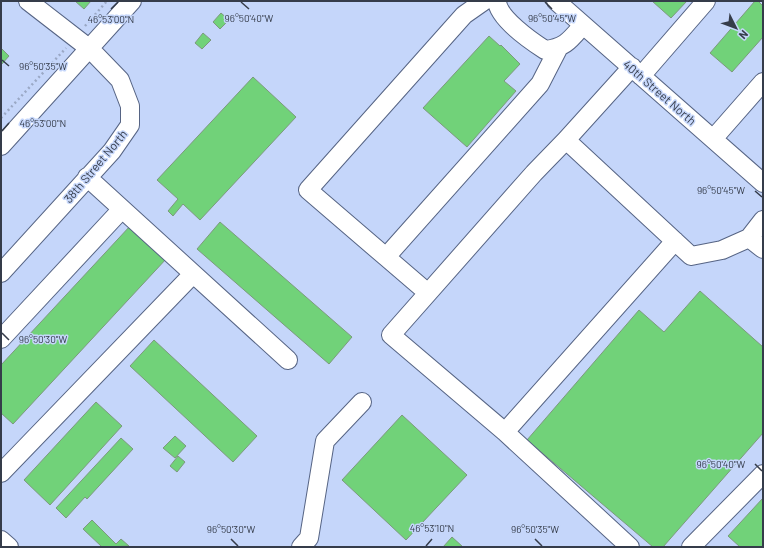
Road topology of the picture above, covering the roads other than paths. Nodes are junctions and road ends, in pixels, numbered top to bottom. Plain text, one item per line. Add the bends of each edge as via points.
1 (28, 1) edge
2 (132, 1) edge
3 (484, 1) edge
4 (497, 1) edge
5 (556, 1) edge
6 (706, 1) edge
7 (583, 25) junction
8 (90, 49) junction
9 (558, 49) junction
10 (636, 71) junction
11 (763, 82) edge
12 (713, 139) junction
13 (566, 140) junction
14 (1, 146) edge
15 (87, 177) junction
16 (763, 183) edge
17 (122, 209) junction
18 (763, 220) edge
19 (749, 238) junction
20 (675, 241) junction
21 (763, 249) edge
22 (386, 257) junction
23 (1, 273) edge
24 (193, 274) junction
25 (428, 293) junction
26 (1, 339) edge
27 (288, 360) dead end
28 (362, 402) dead end
29 (504, 432) junction
30 (1, 473) edge
31 (763, 474) edge
32 (1, 540) edge
33 (9, 547) edge
34 (300, 547) edge
35 (630, 547) edge
36 (691, 547) edge

1 - 8 street, 38th Street North
2 - 8 street
3 - 22 street via 464,15 308,190
4 - 9 street via 503,15 532,42 545,50
5 - 7 street, 40th Street North
6 - 10 street
7 - 9 street
7 - 10 street, 40th Street North
8 - 14 street
8 - 15 street, 38th Street North via 120,80 130,106 130,125 112,151
9 - 22 street via 540,84
10 - 12 street, 40th Street North
10 - 13 street
11 - 12 street
12 - 16 street, 40th Street North
13 - 20 street
13 - 25 street
15 - 17 street
15 - 23 street, 38th Street North
17 - 24 street
17 - 26 street
18 - 19 street
19 - 20 street via 722,250 691,256
19 - 21 street
20 - 29 street
22 - 25 street
24 - 27 street
24 - 30 street
25 - 29 street via 391,334
28 - 34 street via 325,441 309,538
29 - 35 street
31 - 36 street
32 - 33 street

